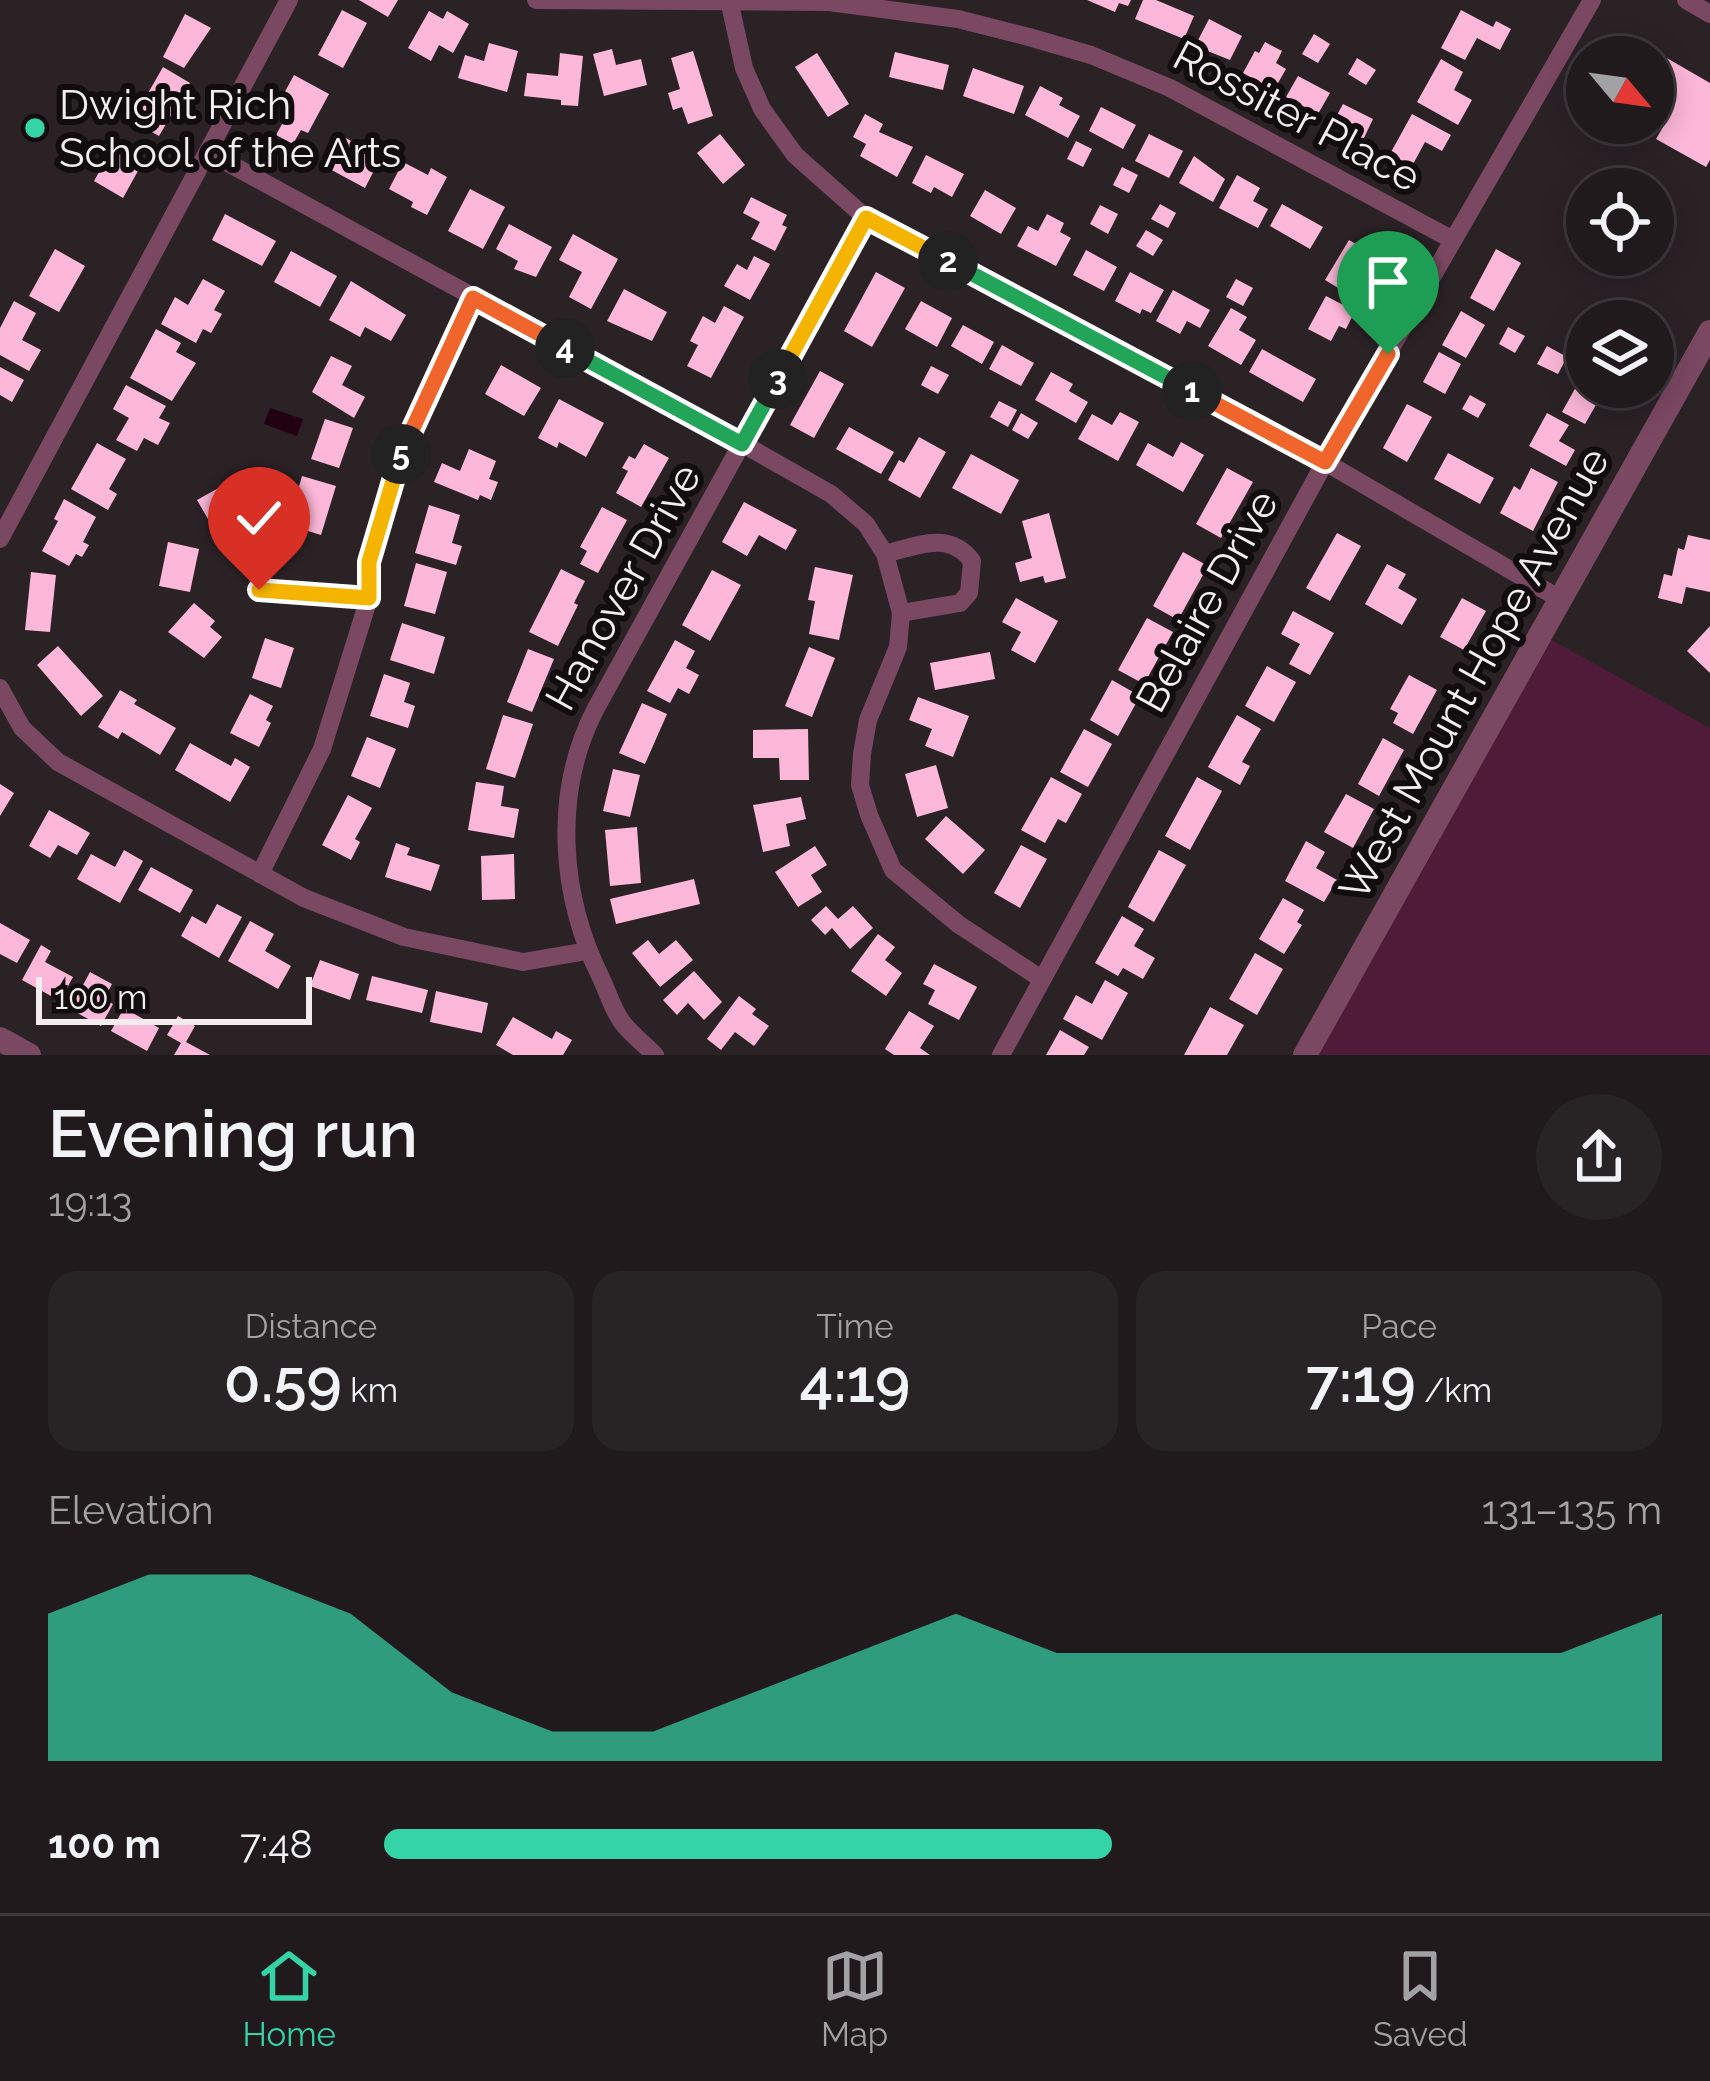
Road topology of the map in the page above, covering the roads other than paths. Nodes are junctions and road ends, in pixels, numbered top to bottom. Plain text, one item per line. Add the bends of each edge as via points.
1 (289, 0) edge
2 (536, 0) edge
3 (729, 0) edge
4 (1592, 0) edge
5 (1687, 0) edge
6 (1710, 14) edge
7 (208, 152) junction
8 (866, 218) junction
9 (1453, 240) junction
10 (473, 298) junction
11 (1710, 332) edge
12 (742, 444) junction
13 (1325, 462) junction
14 (0, 539) edge
15 (885, 554) junction
16 (259, 590) dead end
17 (369, 598) junction
18 (1560, 599) junction
19 (901, 613) junction
20 (0, 688) edge
21 (260, 874) junction
22 (586, 951) junction
23 (1040, 978) junction
24 (0, 1039) edge
25 (29, 1055) edge
26 (655, 1055) edge
27 (1001, 1055) edge
28 (1306, 1055) edge

1 - 7 street
2 - 3 street, Rossiter Place
3 - 8 street via 761,109 795,155
3 - 9 street, Rossiter Place via 892,8 1091,55 1201,104
4 - 9 street, Belaire Drive
5 - 6 street
7 - 10 street
7 - 14 street
8 - 12 street, Hanover Drive
8 - 13 street
9 - 13 street, Belaire Drive
10 - 12 street
10 - 17 street via 392,474 369,562
11 - 18 street, West Mount Hope Avenue
12 - 15 street via 831,494
12 - 22 street, Hanover Drive via 579,741 566,853
13 - 18 street
13 - 23 street, Belaire Drive
15 - 19 street
15 - 19 street via 952,542 972,561 960,603
16 - 17 street
17 - 21 street via 322,749
18 - 28 street, West Mount Hope Avenue
19 - 23 street via 898,647 862,754 869,814 893,870
20 - 21 street via 22,728 58,762
21 - 22 street via 404,937 524,962
22 - 26 street, Hanover Drive via 620,1020
23 - 27 street, Belaire Drive
24 - 25 street

